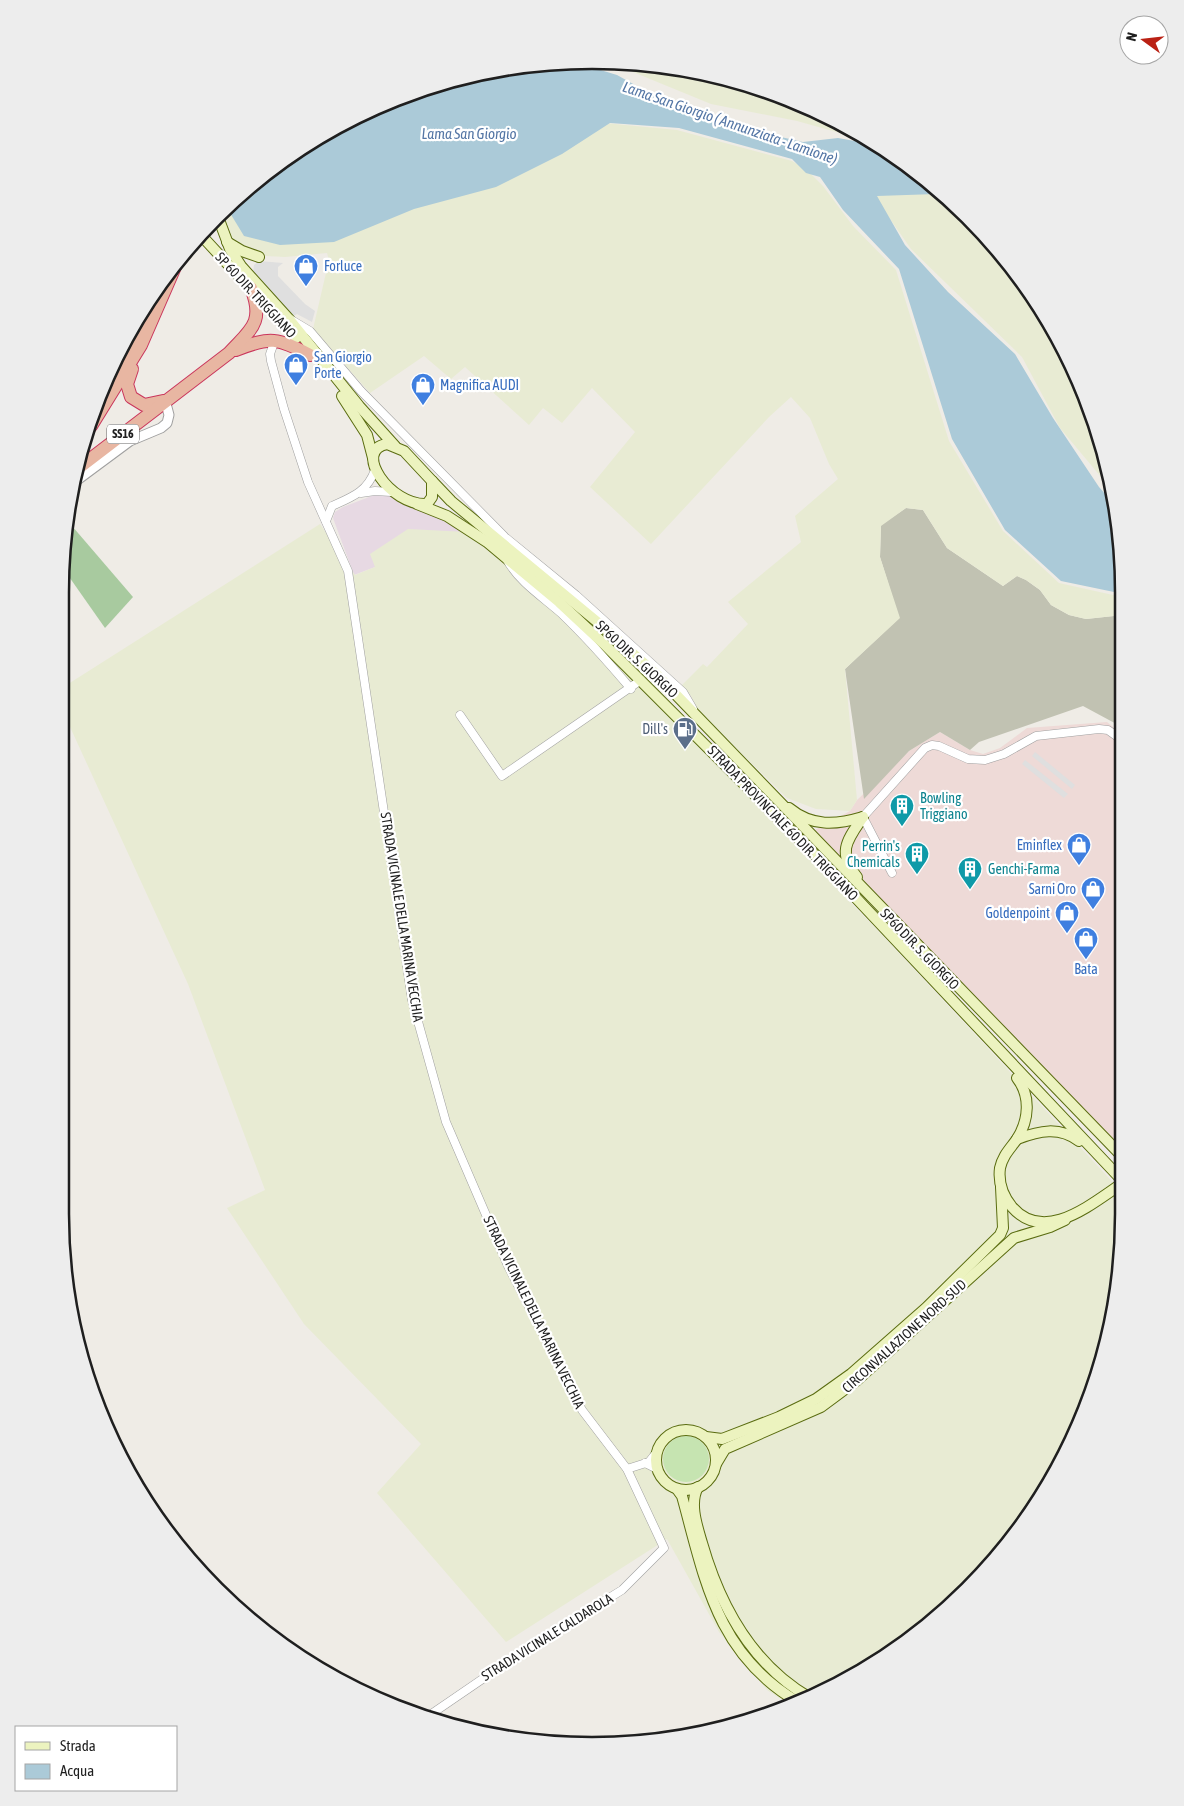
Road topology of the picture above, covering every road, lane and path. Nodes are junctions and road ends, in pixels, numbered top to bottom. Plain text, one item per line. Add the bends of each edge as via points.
1 (220, 224) edge
2 (206, 240) edge
3 (227, 242) junction
4 (251, 282) junction
5 (165, 290) edge
6 (288, 318) junction
7 (275, 340) junction
8 (141, 345) junction
9 (229, 353) junction
10 (310, 355) junction
11 (165, 400) junction
12 (105, 401) edge
13 (395, 446) junction
14 (426, 457) junction
15 (373, 458) junction
16 (86, 463) edge
17 (417, 464) junction
18 (375, 470) junction
19 (83, 475) edge
20 (432, 481) junction
21 (391, 492) junction
22 (361, 494) junction
23 (317, 500) junction
24 (417, 504) junction
25 (332, 506) junction
26 (326, 521) junction
27 (504, 557) junction
28 (641, 680) junction
29 (631, 689) junction
30 (460, 714) dead end
31 (697, 718) junction
32 (1115, 735) edge
33 (752, 775) junction
34 (863, 817) junction
35 (892, 873) dead end
36 (896, 924) junction
37 (967, 1018) junction
38 (1087, 1120) junction
39 (1017, 1139) junction
40 (1115, 1139) edge
41 (1115, 1149) edge
42 (1095, 1153) junction
43 (1115, 1173) edge
44 (1001, 1187) junction
45 (1115, 1189) edge
46 (1065, 1220) junction
47 (706, 1437) junction
48 (656, 1453) junction
49 (646, 1463) junction
50 (716, 1464) junction
51 (627, 1469) junction
52 (657, 1469) junction
53 (698, 1488) junction
54 (677, 1489) junction
55 (664, 1548) joint
56 (802, 1693) edge
57 (791, 1697) edge
58 (434, 1712) edge

1 - 3 main road
2 - 4 main road, SP 60 DIR. TRIGGIANO
3 - 4 main road
3 - 4 main road via 259,256 250,267
4 - 6 main road
4 - 9 highway, SS16 via 257,310 254,326
4 - 10 main road, SP 60 DIR. TRIGGIANO
5 - 8 highway, SS16
6 - 13 main road
6 - 14 street via 310,331 361,391
7 - 9 highway via 263,340
7 - 10 highway
7 - 23 street, STRADA VICINALE DELLA MARINA VECCHIA via 271,361 300,460
8 - 11 highway, SS16 via 128,376 128,391 144,405
8 - 12 highway, SS16
9 - 11 highway, SS16
10 - 15 main road, SP 60 DIR. TRIGGIANO via 358,418
11 - 16 highway, SS16
11 - 19 street via 169,415 167,423 130,440
13 - 15 main road via 387,444 380,447
13 - 17 main road, SP60 DIR. S. GIORGIO
14 - 17 street
14 - 31 street via 506,536 683,692
15 - 18 main road, SP 60 DIR. TRIGGIANO
17 - 20 main road, SP60 DIR. S. GIORGIO
18 - 21 main road
18 - 22 street
20 - 24 main road via 432,497 427,504
20 - 31 main road, SP60 DIR. S. GIORGIO via 476,522 602,625 657,675
21 - 22 street via 375,490
21 - 24 main road, STRADA PROVINCIALE 60 DIR. TRIGGIANO
22 - 25 street
23 - 25 street
23 - 26 street, STRADA VICINALE DELLA MARINA VECCHIA
24 - 27 main road, STRADA PROVINCIALE 60 DIR. TRIGGIANO via 448,516
25 - 26 street
26 - 51 street, STRADA VICINALE DELLA MARINA VECCHIA via 348,571 412,1000 446,1122 508,1266 582,1410
27 - 28 main road, STRADA PROVINCIALE 60 DIR. TRIGGIANO via 559,602
27 - 29 street via 514,573 562,614
28 - 29 street
28 - 37 main road, STRADA PROVINCIALE 60 DIR. TRIGGIANO via 824,864
29 - 30 street via 502,776
31 - 33 main road, SP60 DIR. S. GIORGIO
32 - 34 street via 1099,729 1036,736 999,756 978,761 932,745
33 - 34 main road via 805,818 823,824 839,824
33 - 36 main road, SP60 DIR. S. GIORGIO
34 - 35 street
34 - 36 main road via 845,846 846,856 850,868
36 - 38 main road, SP60 DIR. S. GIORGIO
37 - 39 main road, CIRCONVALLAZIONE NORD-SUD via 1025,1089 1025,1118
37 - 42 main road, STRADA PROVINCIALE 60 DIR. TRIGGIANO
38 - 40 main road
38 - 41 main road, SP60 DIR. S. GIORGIO
39 - 42 main road via 1056,1130 1072,1136
39 - 44 main road, CIRCONVALLAZIONE NORD-SUD via 1002,1160
42 - 43 main road, STRADA PROVINCIALE 60 DIR. TRIGGIANO
44 - 46 main road via 1008,1202 1024,1217 1044,1223
44 - 47 main road, CIRCONVALLAZIONE NORD-SUD via 1003,1228 1000,1235 926,1308 851,1374 816,1399 779,1417 722,1439
45 - 46 main road, CIRCONVALLAZIONE NORD-SUD
46 - 50 main road, CIRCONVALLAZIONE NORD-SUD via 1008,1242 931,1316 821,1408 725,1449
47 - 48 main road via 692,1431 676,1431 667,1436
47 - 50 main road via 716,1454
48 - 49 street
48 - 52 main road
49 - 51 street
49 - 52 street
50 - 53 main road via 706,1482
51 - 55 street, STRADA VICINALE DELLA MARINA VECCHIA
52 - 54 main road via 661,1478
53 - 54 main road
53 - 56 main road via 694,1495 699,1534 712,1580 723,1603 735,1625 763,1660 780,1678
54 - 57 main road via 682,1496 705,1583 728,1631 762,1674
55 - 58 street, STRADA VICINALE CALDAROLA via 622,1590

